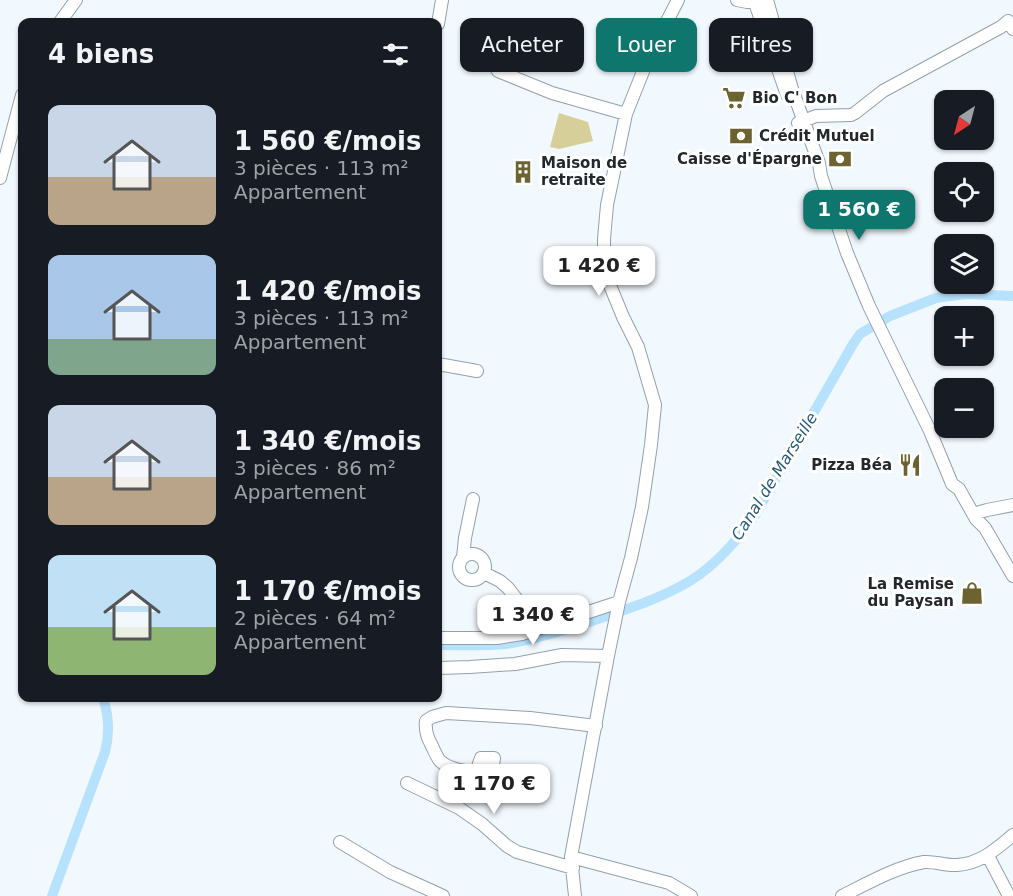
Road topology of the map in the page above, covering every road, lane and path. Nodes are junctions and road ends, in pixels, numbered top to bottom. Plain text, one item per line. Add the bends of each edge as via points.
1 (76, 0) edge
2 (442, 0) edge
3 (678, 0) edge
4 (736, 0) edge
5 (760, 1) edge
6 (63, 18) edge
7 (439, 18) edge
8 (1011, 22) edge
9 (503, 72) edge
10 (18, 110) edge
11 (626, 114) junction
12 (800, 122) junction
13 (0, 178) edge
14 (442, 365) edge
15 (477, 371) dead end
16 (473, 499) dead end
17 (1013, 500) edge
18 (1013, 505) edge
19 (991, 509) junction
20 (974, 517) junction
21 (463, 557) junction
22 (484, 573) junction
23 (1013, 577) edge
24 (618, 608) junction
25 (539, 628) junction
26 (442, 638) edge
27 (608, 656) junction
28 (442, 668) edge
29 (596, 726) junction
30 (476, 772) dead end
31 (406, 783) dead end
32 (1013, 835) edge
33 (340, 842) dead end
34 (988, 856) junction
35 (572, 862) junction
36 (443, 896) edge
37 (575, 896) edge
38 (691, 896) edge
39 (842, 896) edge
40 (1009, 896) edge

1 - 6 street
2 - 7 street
3 - 11 street via 650,54
4 - 5 street
5 - 12 street
8 - 12 street via 883,91 851,115 816,116
9 - 11 street via 552,93
10 - 13 street
11 - 24 street via 607,205 604,260 607,278 638,346 654,405 642,507
12 - 20 street via 819,163 820,176 869,306 952,484
14 - 15 street
16 - 21 street
17 - 19 street
18 - 19 street
19 - 20 street
20 - 23 street via 977,528
21 - 22 street via 479,555 486,565
21 - 22 street via 459,570 464,578 477,579
22 - 25 street via 508,588
24 - 25 street
24 - 27 street
25 - 26 street via 498,638
27 - 28 street via 562,655 515,664
27 - 29 street
29 - 30 street via 446,713 426,722 429,739 442,763
29 - 35 street
31 - 35 street via 459,808 517,852
32 - 34 street
33 - 36 street via 390,872
34 - 39 street via 956,865 926,862 882,875
34 - 40 street
35 - 37 street
35 - 38 street via 669,884

